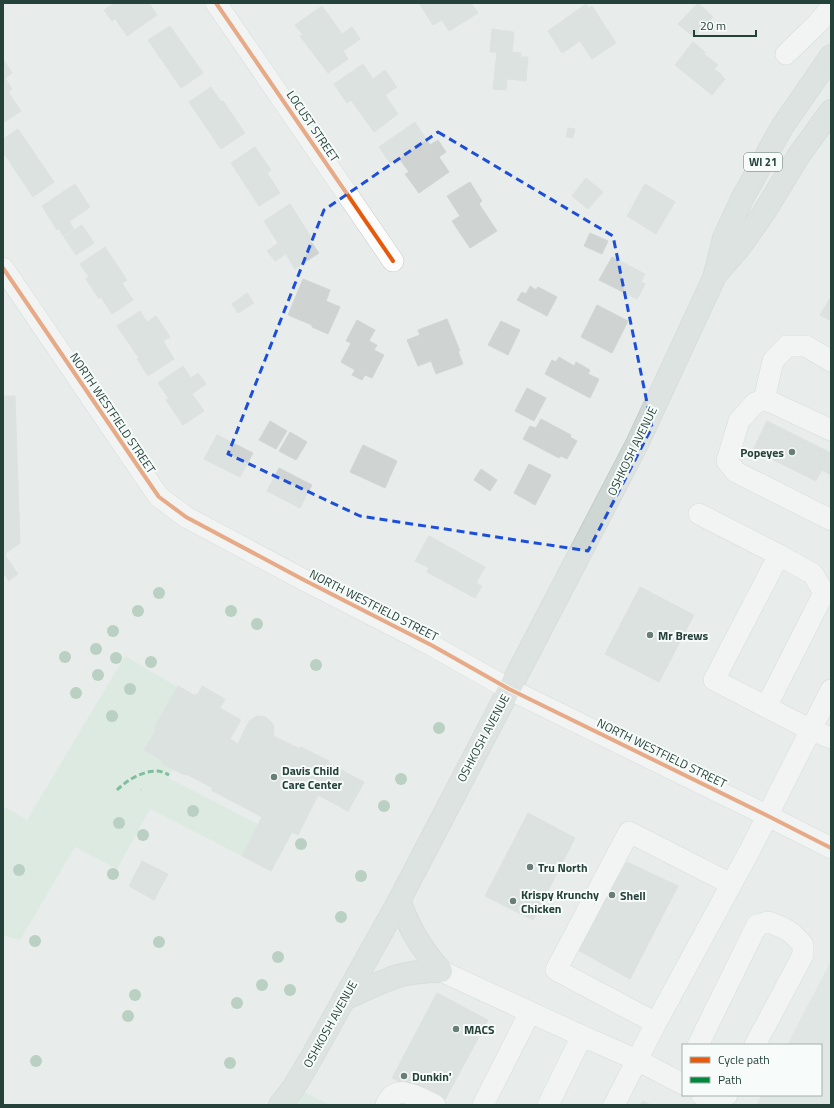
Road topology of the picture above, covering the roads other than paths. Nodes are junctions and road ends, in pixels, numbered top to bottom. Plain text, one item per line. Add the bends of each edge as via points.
1 (216, 3) edge
2 (831, 8) edge
3 (786, 54) dead end
4 (831, 56) edge
5 (831, 110) edge
6 (392, 261) dead end
7 (3, 268) edge
8 (714, 278) junction
9 (831, 361) edge
10 (764, 400) junction
11 (793, 412) junction
12 (831, 430) edge
13 (831, 441) edge
14 (699, 514) dead end
15 (831, 520) edge
16 (779, 555) junction
17 (509, 688) junction
18 (831, 690) edge
19 (766, 707) junction
20 (811, 730) junction
21 (831, 738) edge
22 (768, 816) junction
23 (831, 848) edge
24 (731, 884) junction
25 (399, 900) junction
26 (441, 971) junction
27 (344, 999) junction
28 (530, 1012) junction
29 (656, 1023) junction
30 (582, 1036) junction
31 (698, 1044) edge
32 (756, 1044) edge
33 (637, 1060) junction
34 (682, 1080) edge
35 (704, 1096) edge
36 (726, 1096) edge
37 (280, 1105) edge
38 (386, 1105) edge
39 (435, 1105) edge
40 (483, 1105) edge
41 (548, 1105) edge
42 (614, 1105) edge

1 - 6 street, LOCUST STREET
2 - 3 street
4 - 8 main road, OSHKOSH AVENUE / WI 21 via 782,128 743,196 724,238
5 - 8 main road, OSHKOSH AVENUE / WI 21 via 799,155 763,214
7 - 17 street, NORTH WESTFIELD STREET via 159,497 186,517
8 - 17 main road, OSHKOSH AVENUE / WI 21 via 637,444
9 - 10 street via 806,346 787,346 773,361
10 - 11 street
10 - 15 street via 755,403 739,421 727,461 736,472
11 - 12 street
11 - 13 street
14 - 16 street
16 - 19 street via 813,574 824,593
16 - 19 street via 714,680
17 - 22 street, NORTH WESTFIELD STREET
17 - 25 main road, OSHKOSH AVENUE / WI 21
18 - 20 street
19 - 20 street
20 - 21 street
20 - 22 street
22 - 23 street, NORTH WESTFIELD STREET
22 - 24 street
24 - 29 street
24 - 29 street via 629,832 602,881 556,970
25 - 26 main road via 414,935
25 - 27 main road, OSHKOSH AVENUE / WI 21
26 - 27 main road via 399,976
26 - 28 street
27 - 37 main road, OSHKOSH AVENUE / WI 21 via 294,1087
28 - 30 street
28 - 40 street
29 - 33 street
30 - 33 street
30 - 41 street
31 - 32 street via 757,926 768,922 786,928 796,937 803,945 803,954
33 - 34 street
33 - 42 street
35 - 36 street via 720,1100
38 - 39 street via 393,1094 401,1092

